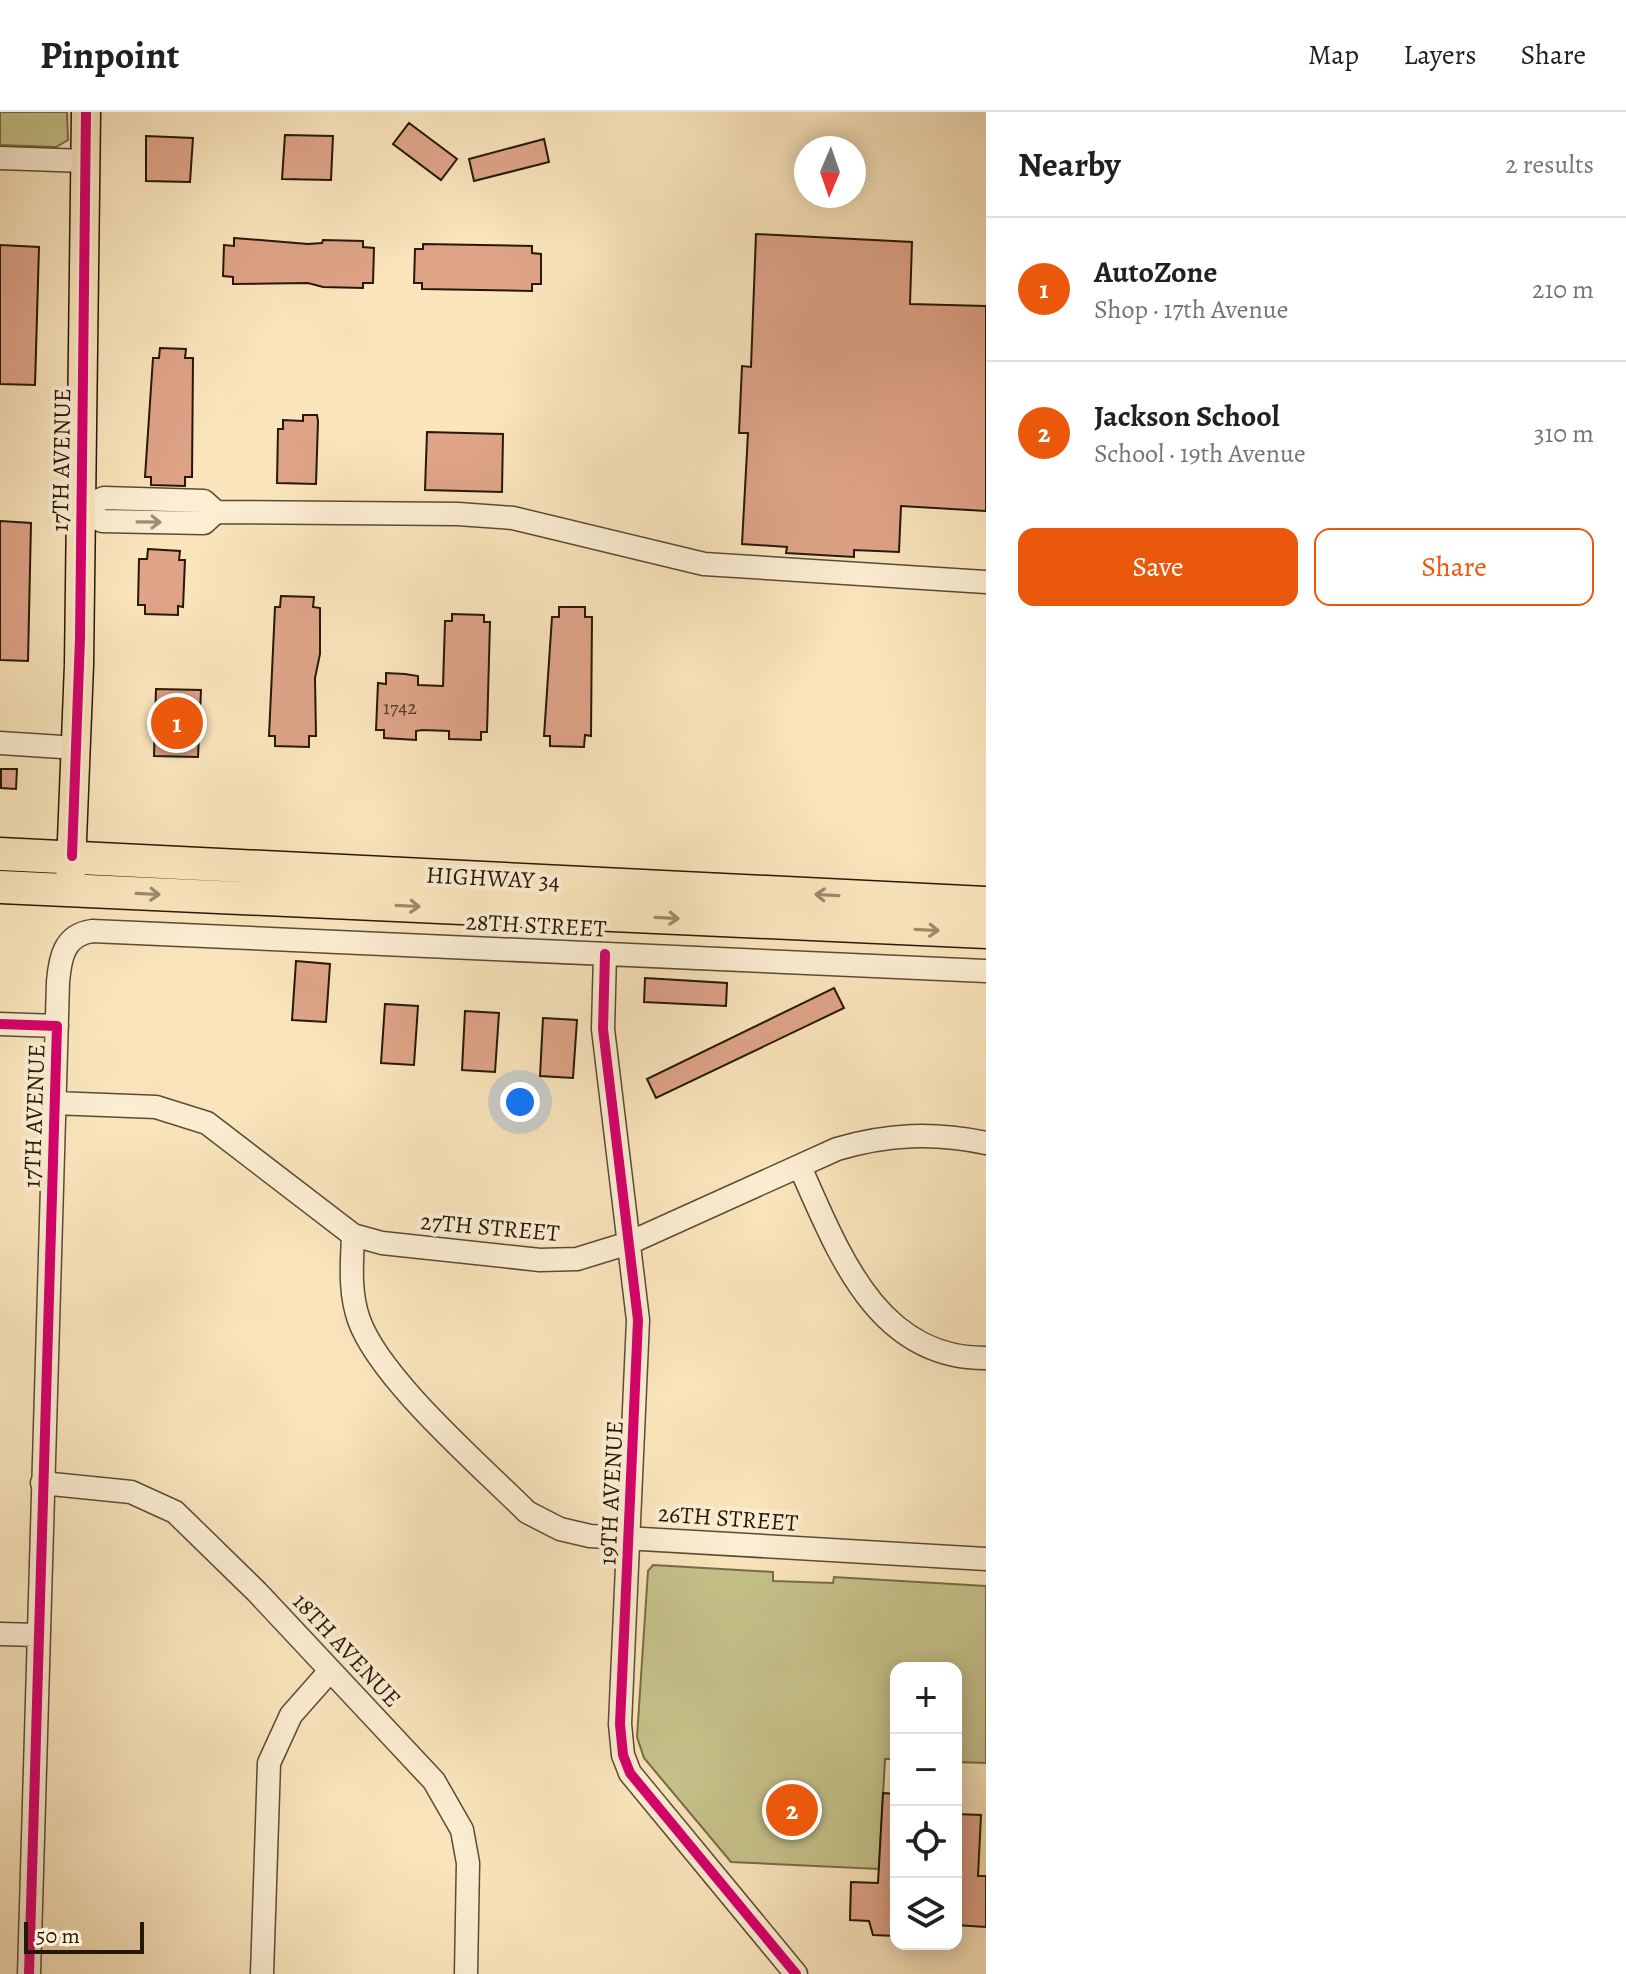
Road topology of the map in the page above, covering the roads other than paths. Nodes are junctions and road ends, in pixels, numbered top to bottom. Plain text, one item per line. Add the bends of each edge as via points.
1 (86, 112) edge
2 (0, 158) edge
3 (86, 161) junction
4 (80, 508) junction
5 (986, 582) edge
6 (0, 743) edge
7 (77, 748) junction
8 (0, 854) edge
9 (72, 856) junction
10 (0, 887) edge
11 (70, 890) junction
12 (986, 903) edge
13 (84, 932) joint
14 (986, 932) edge
15 (605, 954) junction
16 (986, 971) edge
17 (0, 1024) edge
18 (57, 1026) junction
19 (54, 1103) junction
20 (986, 1143) edge
21 (800, 1167) junction
22 (353, 1235) junction
23 (629, 1243) junction
24 (986, 1358) edge
25 (42, 1483) junction
26 (629, 1537) junction
27 (986, 1559) edge
28 (0, 1634) edge
29 (37, 1635) junction
30 (329, 1672) junction
31 (29, 1974) edge
32 (262, 1974) edge
33 (466, 1974) edge
34 (796, 1974) edge

1 - 3 main road, 17TH AVENUE
2 - 3 street
3 - 4 main road, 17TH AVENUE
4 - 5 street via 103,521 204,523 216,512 513,518 704,564
4 - 7 main road, 17TH AVENUE
6 - 7 street
7 - 9 main road, 17TH AVENUE
8 - 9 highway, HIGHWAY 34
9 - 11 main road, 17TH AVENUE
12 -> 9 highway, HIGHWAY 34
10 - 11 highway, HIGHWAY 34
11 -> 14 highway, HIGHWAY 34
13 - 15 street, 28TH STREET
13 - 18 street, 17TH AVENUE via 73,937 62,957
15 - 16 street, 28TH STREET
15 - 23 street, 19TH AVENUE via 603,1029
17 - 18 street
18 - 19 street, 17TH AVENUE
19 - 22 street, 27TH STREET via 156,1107 207,1123
19 - 25 street, 17TH AVENUE
20 - 21 street, 27TH STREET via 895,1135 837,1149
21 - 23 street, 27TH STREET
21 - 24 street via 850,1270 880,1316 937,1350
22 - 23 street, 27TH STREET via 382,1243 540,1260 593,1256
22 - 26 street, 26TH STREET via 351,1278 358,1318 386,1367 527,1512 573,1533
23 - 26 street, 19TH AVENUE via 638,1320
25 - 29 street, 17TH AVENUE
25 - 30 street, 18TH AVENUE via 131,1492 175,1512
26 - 27 street, 26TH STREET
26 - 34 street, 19TH AVENUE via 623,1755 630,1773
28 - 29 street
29 - 31 street, 17TH AVENUE
30 - 32 street via 291,1715 269,1763
30 - 33 street, 18TH AVENUE via 434,1781 462,1830 469,1872

